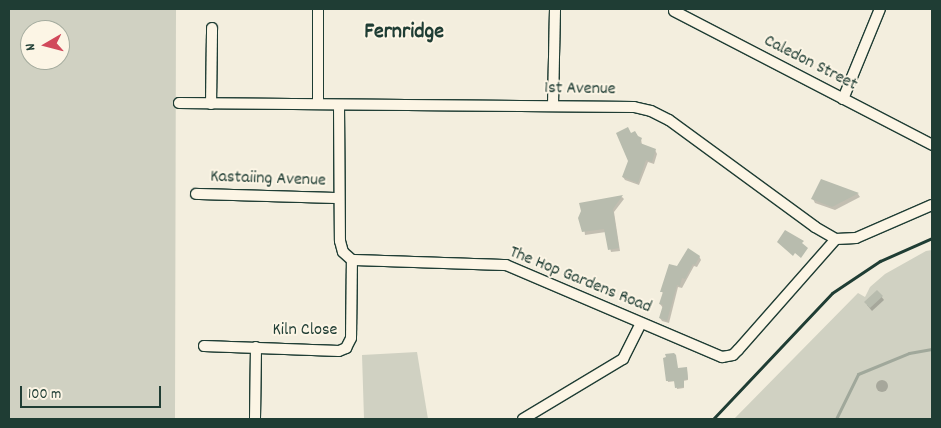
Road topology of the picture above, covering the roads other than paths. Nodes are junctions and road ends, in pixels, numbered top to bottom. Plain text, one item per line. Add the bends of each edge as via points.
1 (318, 9) edge
2 (555, 9) edge
3 (880, 9) edge
4 (674, 11) dead end
5 (212, 28) dead end
6 (843, 99) junction
7 (179, 103) dead end
8 (211, 104) junction
9 (318, 104) junction
10 (339, 105) junction
11 (553, 105) junction
12 (932, 145) edge
13 (196, 194) dead end
14 (339, 198) junction
15 (932, 205) edge
16 (836, 239) junction
17 (352, 260) junction
18 (641, 323) junction
19 (204, 346) dead end
20 (256, 347) junction
21 (255, 419) edge
22 (523, 419) edge

1 - 9 street
2 - 11 street
3 - 6 street
4 - 6 street, Caledon Street
5 - 8 street
6 - 12 street, Caledon Street
7 - 8 street, 1st Avenue
8 - 9 street, 1st Avenue
9 - 10 street, 1st Avenue
10 - 11 street, 1st Avenue
10 - 14 street
11 - 16 street, 1st Avenue via 634,106 659,114
13 - 14 street, Kastaiing Avenue
14 - 17 street via 340,241 343,252
15 - 16 street via 856,238
16 - 18 street, The Hop Gardens Road via 733,355 716,356
17 - 18 street, The Hop Gardens Road via 506,265
17 - 20 street, Kiln Close via 351,338 348,346 339,351
18 - 22 street via 623,359
19 - 20 street, Kiln Close
20 - 21 street

